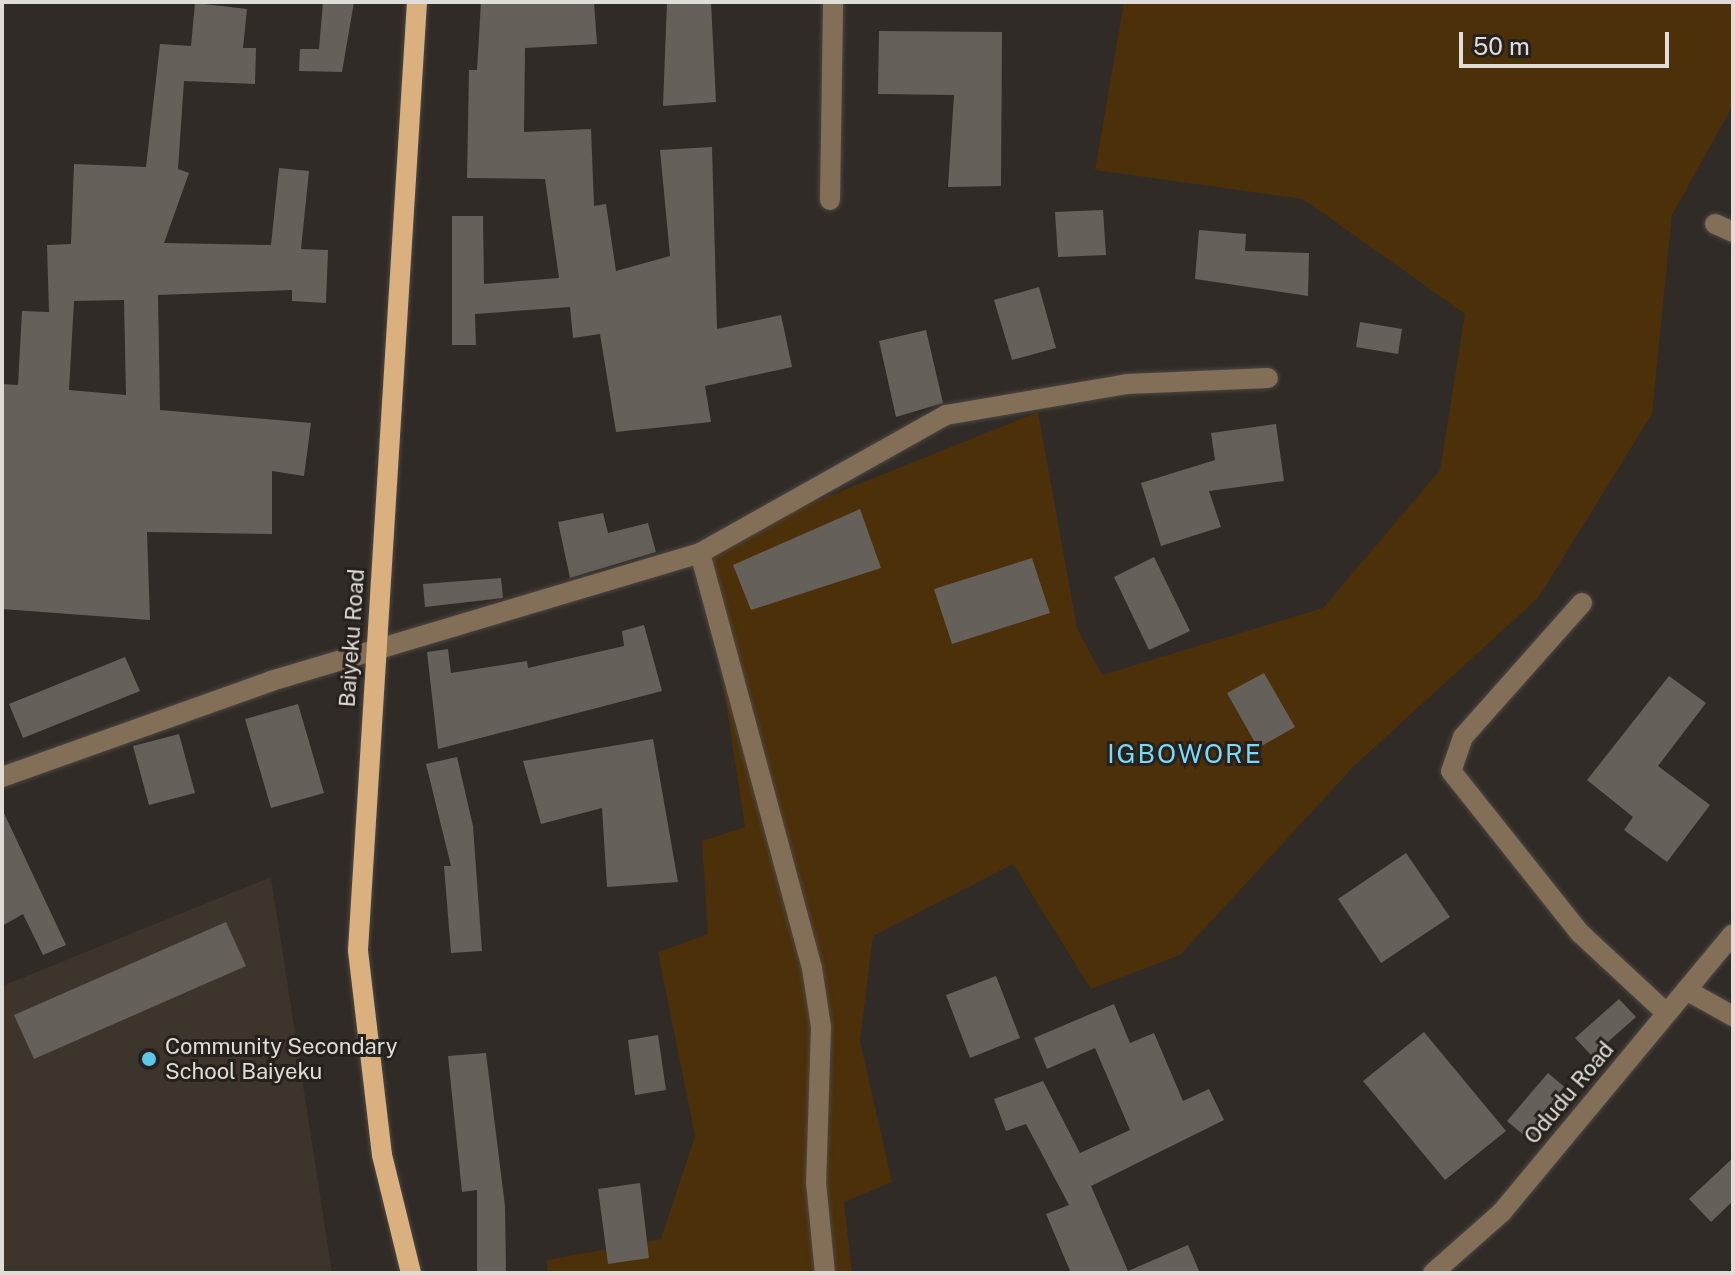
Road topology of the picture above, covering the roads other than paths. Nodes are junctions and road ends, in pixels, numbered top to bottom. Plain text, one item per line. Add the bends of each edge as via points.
1 (417, 2) edge
2 (833, 2) edge
3 (830, 200) dead end
4 (1268, 378) dead end
5 (700, 553) junction
6 (1582, 603) dead end
7 (375, 652) junction
8 (2, 775) edge
9 (1733, 934) edge
10 (1686, 990) junction
11 (1666, 1013) junction
12 (1733, 1016) edge
13 (411, 1273) edge
14 (825, 1273) edge
15 (1433, 1273) edge

1 - 7 main road, Baiyeku Road
2 - 3 street
4 - 5 street via 1127,384 946,415
5 - 7 street
5 - 14 street via 812,968 821,1027 816,1182
6 - 11 street via 1463,737 1451,771 1580,933
7 - 8 street via 107,734
7 - 13 main road, Baiyeku Road via 358,950 382,1155
9 - 10 street, Odudu Road
10 - 11 street, Odudu Road
10 - 12 street
11 - 15 street, Odudu Road via 1502,1212

